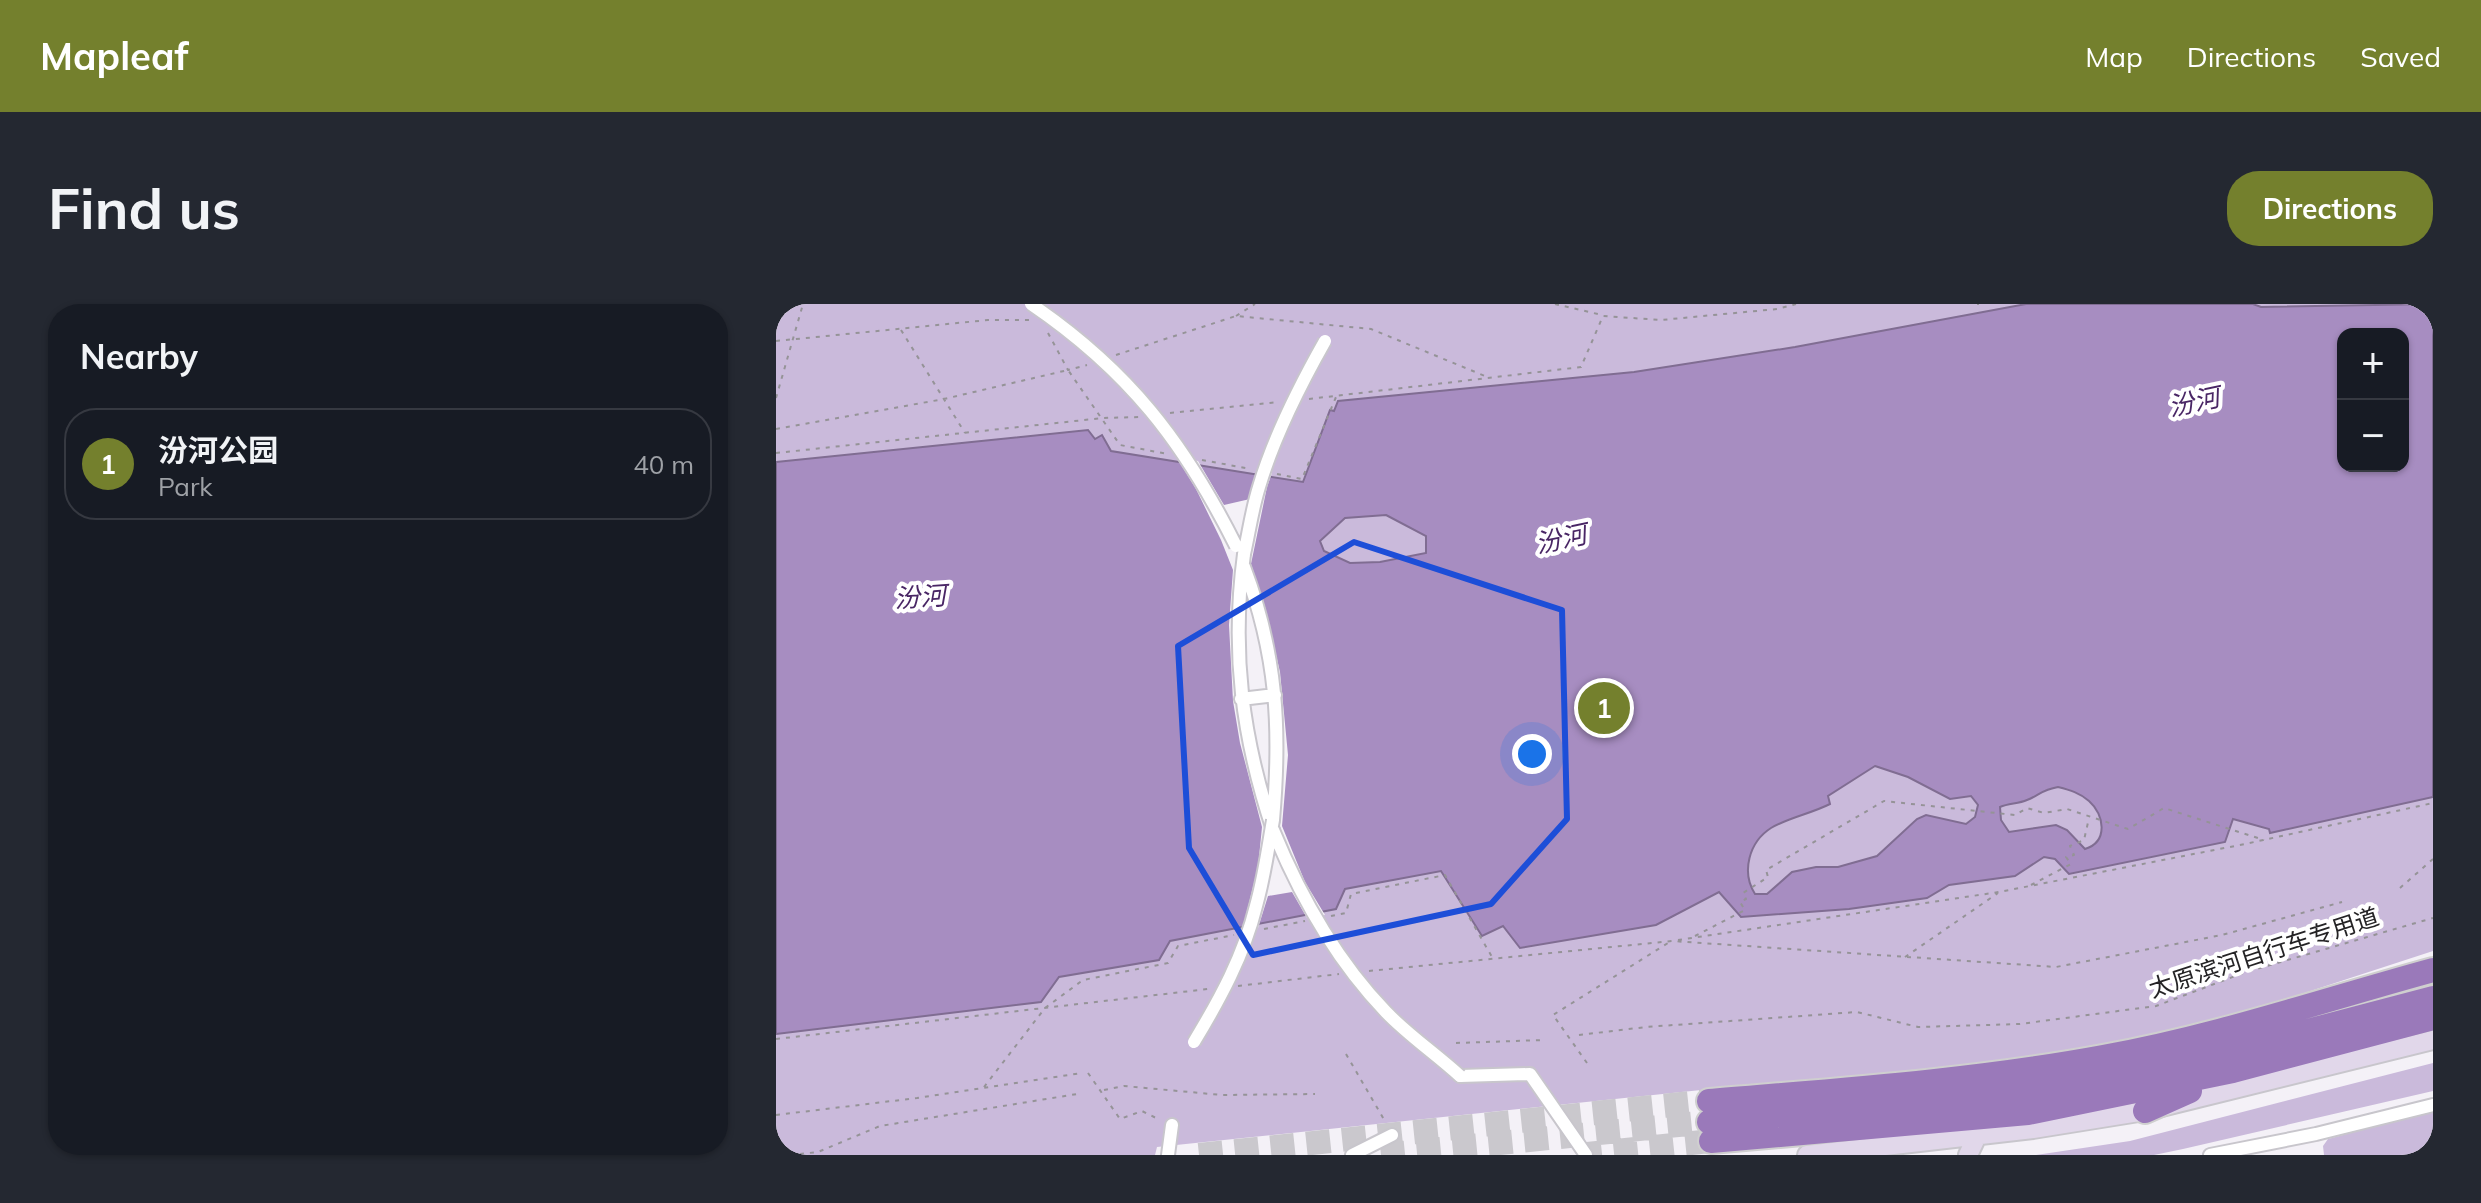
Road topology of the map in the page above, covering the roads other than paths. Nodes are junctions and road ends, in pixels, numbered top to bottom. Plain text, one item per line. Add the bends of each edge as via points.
1 (1031, 304) edge
2 (1325, 341) dead end
3 (1275, 695) junction
4 (1241, 699) junction
5 (2433, 970) edge
6 (2433, 998) edge
7 (2433, 1018) edge
8 (2433, 1040) edge
9 (1194, 1042) dead end
10 (2233, 1071) junction
11 (2433, 1105) edge
12 (2145, 1111) junction
13 (1710, 1121) junction
14 (1172, 1125) road end
15 (1978, 1134) junction
16 (1392, 1135) road end
17 (1884, 1146) junction
18 (1168, 1155) edge
19 (1352, 1155) edge
20 (1586, 1155) edge
21 (1807, 1155) edge
22 (1939, 1155) edge
23 (1968, 1155) edge
24 (2210, 1155) edge

1 - 3 street, bridge via 1089,346 1132,388 1203,482 1253,590
2 - 4 street, bridge via 1285,418 1258,488 1239,600
3 - 4 street
3 - 9 street, bridge via 1278,773 1256,908 1233,970
4 - 20 street, bridge via 1261,795 1287,864 1339,953 1386,1012 1460,1076 1530,1074
5 - 13 highway via 2240,1027 2105,1057 1838,1091
6 - 13 highway via 2228,1052 2041,1091
7 - 10 highway
8 - 12 street
10 - 12 highway
10 - 13 highway via 2028,1113
11 - 24 street
12 - 15 street
14 - 18 street
15 - 17 street
15 - 23 street
16 - 19 street
17 - 21 street
17 - 22 street via 1934,1150

